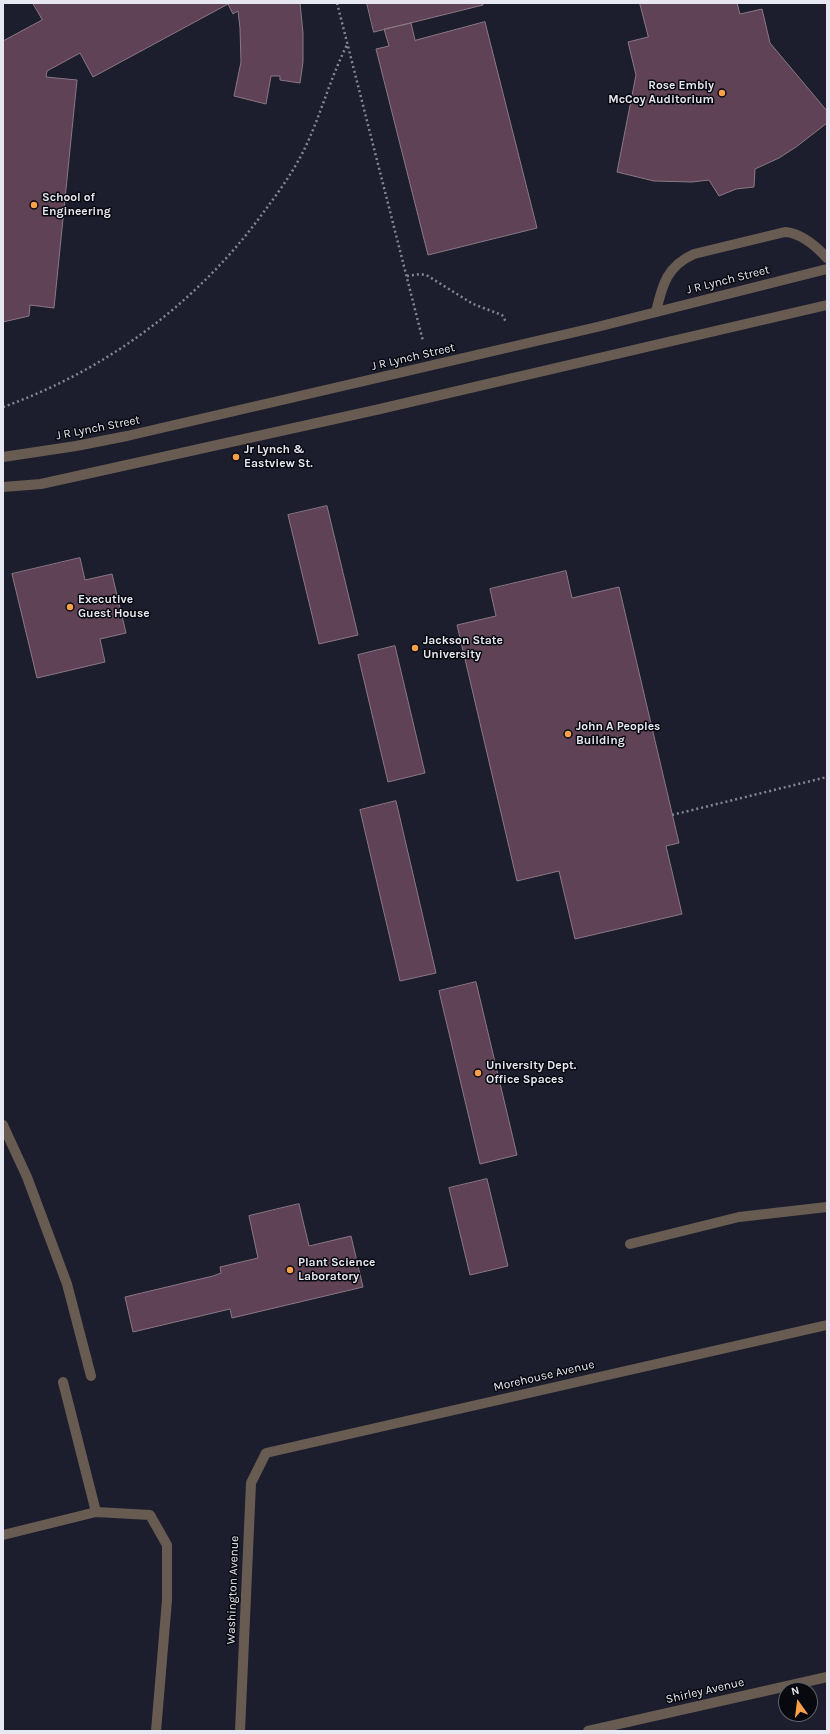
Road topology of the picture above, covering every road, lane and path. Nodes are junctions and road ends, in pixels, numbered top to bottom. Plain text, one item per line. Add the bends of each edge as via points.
1 (337, 3) edge
2 (348, 44) junction
3 (827, 258) edge
4 (827, 269) edge
5 (406, 276) junction
6 (827, 305) edge
7 (656, 312) junction
8 (506, 322) dead end
9 (423, 341) dead end
10 (3, 407) edge
11 (3, 457) edge
12 (3, 487) edge
13 (827, 777) edge
14 (672, 815) dead end
15 (3, 1125) edge
16 (827, 1207) edge
17 (630, 1244) dead end
18 (827, 1325) edge
19 (91, 1376) dead end
20 (63, 1382) dead end
21 (266, 1453) joint
22 (96, 1512) junction
23 (3, 1535) edge
24 (827, 1677) edge
25 (156, 1731) edge
26 (240, 1731) edge
27 (588, 1731) edge

1 - 2 path
2 - 5 path
2 - 10 path via 338,62 324,102 300,156 279,192 244,240 204,283 157,324 110,356 64,381
3 - 7 street via 794,232 694,254 681,260 672,270 661,288
4 - 7 street, J R Lynch Street
5 - 8 path via 428,276 473,304 502,315
5 - 9 path
6 - 12 street via 380,409 41,484
7 - 11 street, J R Lynch Street via 127,436
13 - 14 path
15 - 19 street via 27,1177 67,1284
16 - 17 street via 739,1216
18 - 21 street, Morehouse Avenue
20 - 22 street
21 - 26 street, Washington Avenue via 251,1483
22 - 23 street
22 - 25 street via 150,1515 167,1546 167,1600
24 - 27 street, Shirley Avenue

